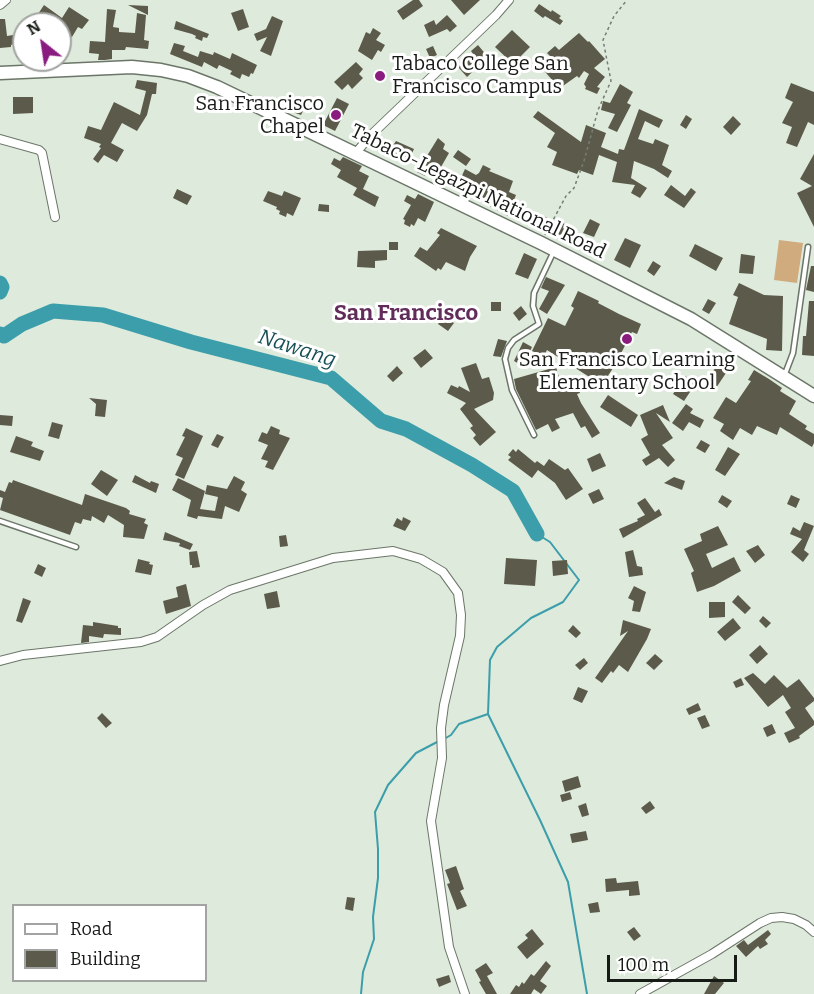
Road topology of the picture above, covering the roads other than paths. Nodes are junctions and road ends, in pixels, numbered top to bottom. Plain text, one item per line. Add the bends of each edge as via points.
1 (6, 0) edge
2 (508, 0) edge
3 (0, 5) edge
4 (0, 73) edge
5 (0, 139) edge
6 (355, 153) junction
7 (55, 217) dead end
8 (808, 247) dead end
9 (555, 250) junction
10 (784, 377) junction
11 (814, 396) edge
12 (534, 435) dead end
13 (0, 521) edge
14 (76, 547) dead end
15 (0, 661) edge
16 (814, 932) edge
17 (465, 994) edge
18 (640, 994) edge

1 - 3 street
2 - 6 street
4 - 6 main road, Tabaco-Legazpi National Road via 121,68 188,76
5 - 7 street via 42,153
6 - 9 main road, Tabaco-Legazpi National Road
8 - 10 lane via 793,353
9 - 10 main road, Tabaco-Legazpi National Road via 691,319
9 - 12 lane via 534,293 538,324 514,340 505,359 512,390
10 - 11 main road, Tabaco-Legazpi National Road
13 - 14 lane
15 - 17 street via 141,642 157,637 230,590 333,558 393,551 422,559 443,572 458,593 460,636 444,705 442,758 430,820 449,947
16 - 18 street via 794,919 771,918

